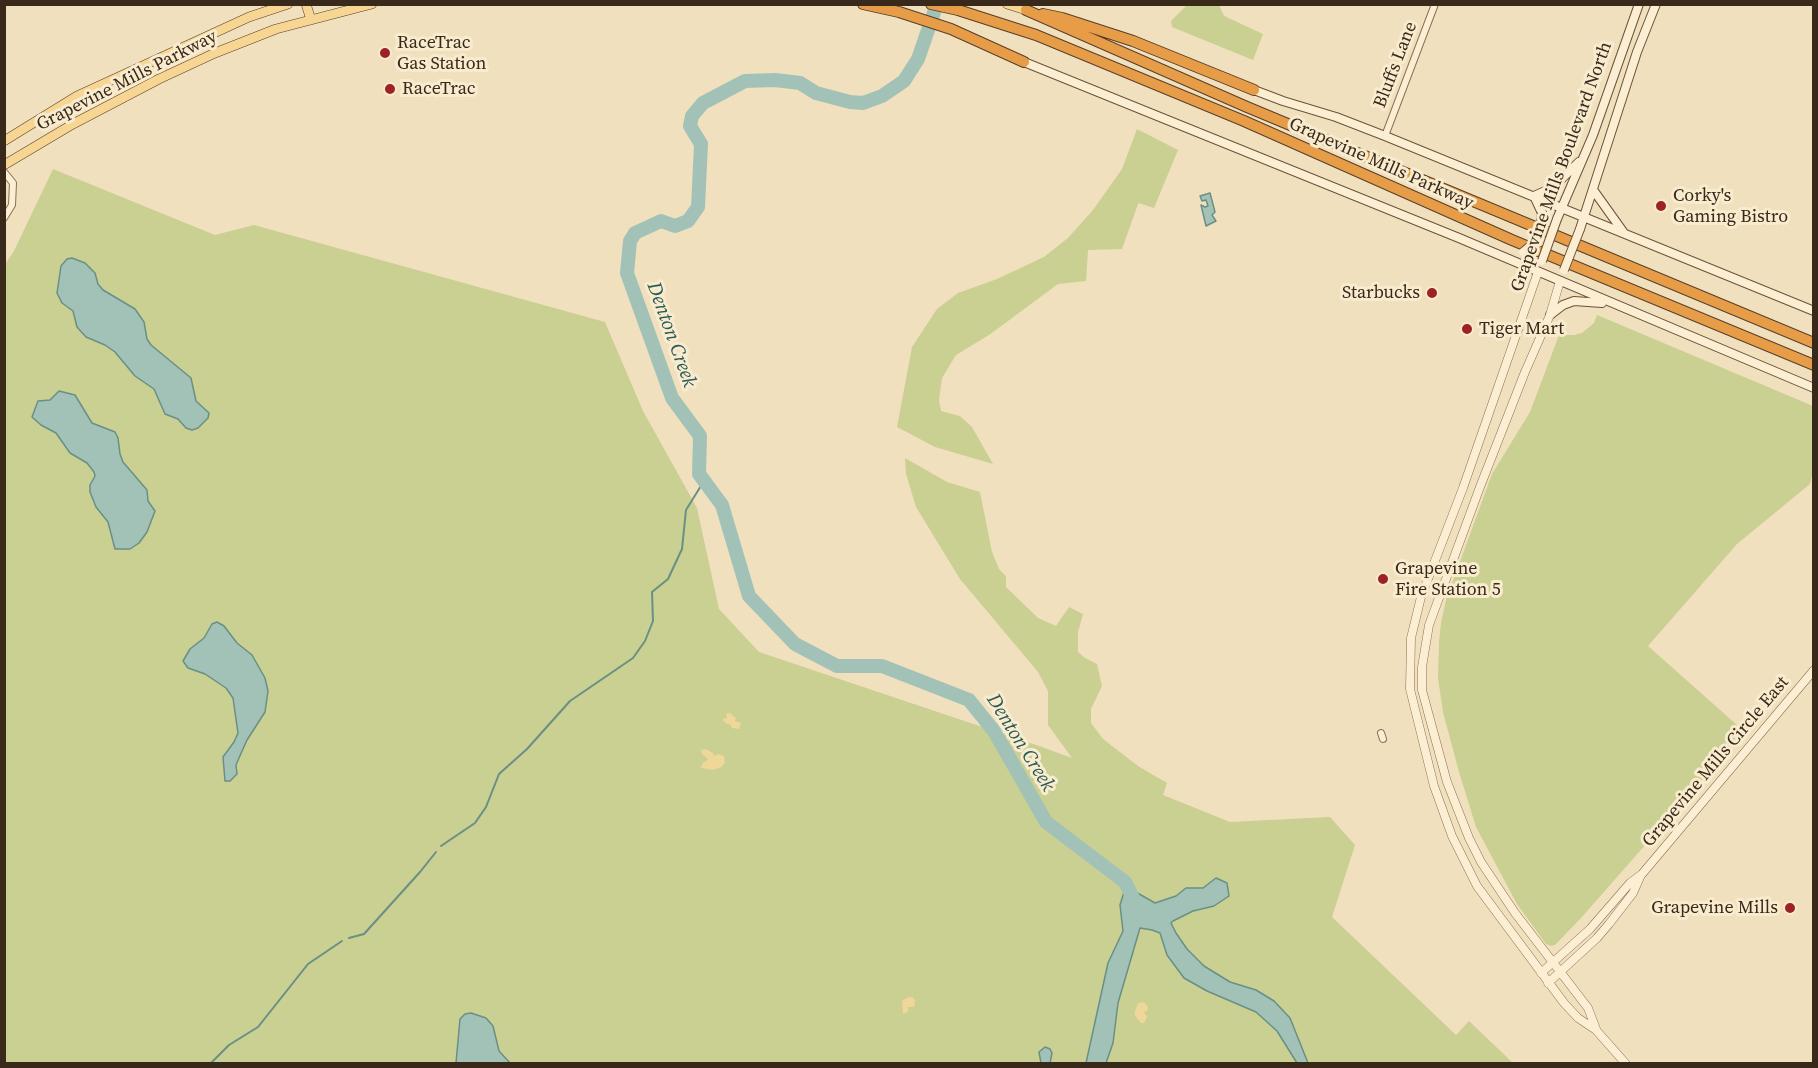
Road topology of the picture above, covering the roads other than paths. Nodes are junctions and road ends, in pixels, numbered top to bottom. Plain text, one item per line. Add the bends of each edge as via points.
1 (288, 4) edge
2 (306, 4) edge
3 (372, 4) edge
4 (863, 4) edge
5 (931, 4) edge
6 (1007, 4) edge
7 (1435, 4) edge
8 (1639, 4) edge
9 (1656, 4) edge
10 (1026, 10) junction
11 (311, 20) junction
12 (1624, 48) junction
13 (1637, 52) junction
14 (1023, 62) joint
15 (1254, 90) joint
16 (1385, 136) junction
17 (7, 138) edge
18 (1583, 158) junction
19 (4, 165) edge
20 (4, 172) edge
21 (1594, 191) junction
22 (1534, 196) junction
23 (1561, 208) junction
24 (1584, 217) junction
25 (4, 218) edge
26 (1624, 233) junction
27 (1503, 256) junction
28 (1538, 272) junction
29 (1560, 281) junction
30 (1617, 306) junction
31 (1814, 311) edge
32 (1550, 315) junction
33 (1814, 343) edge
34 (1814, 365) edge
35 (1814, 388) edge
36 (1421, 597) junction
37 (1437, 603) junction
38 (1814, 670) edge
39 (1642, 874) junction
40 (1554, 962) junction
41 (1561, 972) junction
42 (1541, 974) junction
43 (1548, 983) junction
44 (1596, 1030) junction
45 (1626, 1064) edge

1 - 17 main road, Grapevine Mills Parkway via 249,17 77,96
2 - 11 main road
3 - 11 main road, Grapevine Mills Parkway
4 - 14 highway via 951,28
5 - 34 highway, Grapevine Mills Parkway via 1036,35
6 - 10 main road, Grapevine Mills Parkway
7 - 16 street, Bluffs Lane
8 - 12 main road, Grapevine Mills Boulevard North
9 - 13 main road, Grapevine Mills Boulevard North
10 - 15 highway via 1097,29
10 - 33 highway, Grapevine Mills Parkway via 1258,112
11 - 19 main road, Grapevine Mills Parkway via 276,29 159,79
12 - 13 main road
12 - 18 main road, Grapevine Mills Boulevard North
13 - 21 main road, Grapevine Mills Boulevard North
14 - 27 main road, Grapevine Mills Parkway
15 - 16 main road, Grapevine Mills Parkway
16 - 22 main road, Grapevine Mills Parkway
18 - 22 main road via 1552,188
18 - 23 main road, Grapevine Mills Boulevard North
20 - 25 street via 13,183 12,205
21 - 24 main road, Grapevine Mills Boulevard North
21 - 26 main road
22 - 23 main road, Grapevine Mills Parkway
22 - 27 main road, bridge via 1542,213 1534,243 1522,252
23 - 24 main road, Grapevine Mills Parkway
23 - 28 main road, Grapevine Mills Boulevard North, bridge
24 - 26 main road, Grapevine Mills Parkway
24 - 29 main road, Grapevine Mills Boulevard North, bridge
26 - 31 main road, Grapevine Mills Parkway
27 - 28 main road, Grapevine Mills Parkway
28 - 29 main road, Grapevine Mills Parkway
28 - 36 street, Grapevine Mills Boulevard North
29 - 30 main road, Grapevine Mills Parkway
29 - 32 street, Grapevine Mills Boulevard North
30 - 32 main road via 1574,301
30 - 35 main road, Grapevine Mills Parkway
32 - 37 street, Grapevine Mills Boulevard North
36 - 37 street
36 - 42 street, Grapevine Mills Boulevard North via 1412,638 1410,689 1434,786 1452,836 1477,886
37 - 40 street, Grapevine Mills Boulevard North via 1429,625 1422,690 1448,782 1481,862
38 - 39 street, Grapevine Mills Circle East
39 - 40 street, Grapevine Mills Circle East
39 - 41 street, Grapevine Mills Circle East via 1609,924
40 - 41 street, Grapevine Mills Boulevard North
40 - 42 street, Grapevine Mills Circle East
41 - 43 street, Grapevine Mills Circle East
41 - 44 street, Grapevine Mills Boulevard North via 1588,1008
42 - 43 street, Grapevine Mills Boulevard North
43 - 44 street, Grapevine Mills Boulevard North via 1578,1018
44 - 45 street

